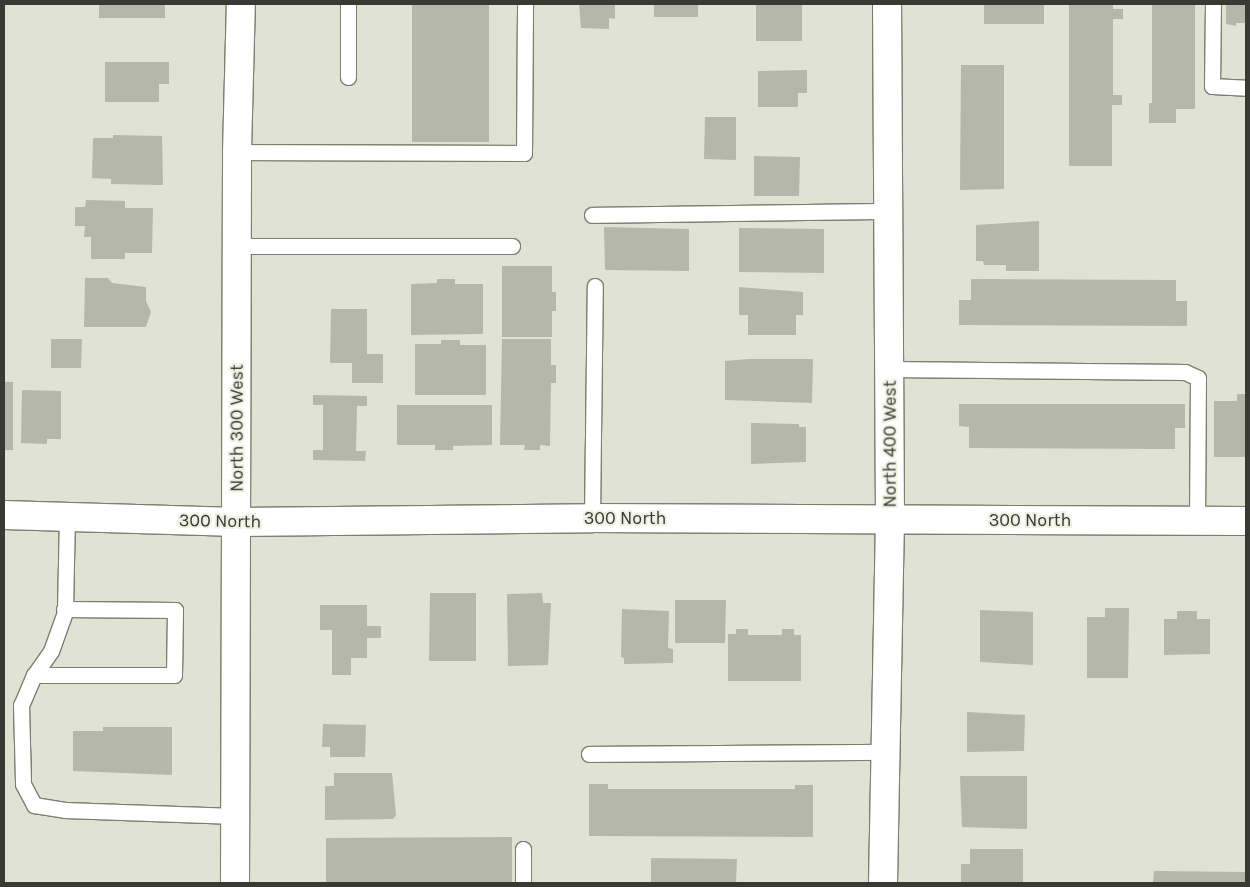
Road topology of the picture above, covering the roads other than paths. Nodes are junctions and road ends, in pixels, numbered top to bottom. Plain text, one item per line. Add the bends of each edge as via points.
1 (241, 4) edge
2 (348, 4) edge
3 (525, 4) edge
4 (887, 4) edge
5 (1213, 4) edge
6 (348, 77) dead end
7 (1246, 88) edge
8 (237, 152) junction
9 (889, 212) junction
10 (592, 215) dead end
11 (237, 246) junction
12 (512, 246) dead end
13 (595, 286) dead end
14 (889, 369) junction
15 (4, 515) edge
16 (67, 515) junction
17 (592, 518) junction
18 (890, 520) junction
19 (1197, 520) junction
20 (237, 522) junction
21 (1246, 522) edge
22 (64, 609) junction
23 (34, 675) junction
24 (886, 752) junction
25 (589, 754) dead end
26 (235, 816) junction
27 (523, 849) dead end
28 (234, 883) edge
29 (523, 883) edge
30 (883, 883) edge

1 - 8 street, North 300 West
2 - 6 lane
3 - 8 lane via 524,153
4 - 9 street, North 400 West
5 - 7 lane via 1212,86
8 - 11 street, North 300 West
9 - 10 lane
9 - 14 street, North 400 West
11 - 12 lane
11 - 20 street, North 300 West
13 - 17 lane
14 - 18 street, North 400 West
14 - 19 lane via 1185,372 1198,378
15 - 16 street, 300 North
16 - 20 street, 300 North
16 - 22 lane
17 - 18 street, 300 North
17 - 20 street, 300 North
18 - 19 street, 300 North
18 - 24 street, North 400 West
19 - 21 street, 300 North
20 - 26 street, North 300 West
22 - 23 lane via 51,651
22 - 23 lane via 175,610 174,675
23 - 26 lane via 21,704 23,784 34,805 64,810
24 - 25 lane
24 - 30 street, North 400 West
26 - 28 street, North 300 West
27 - 29 lane

